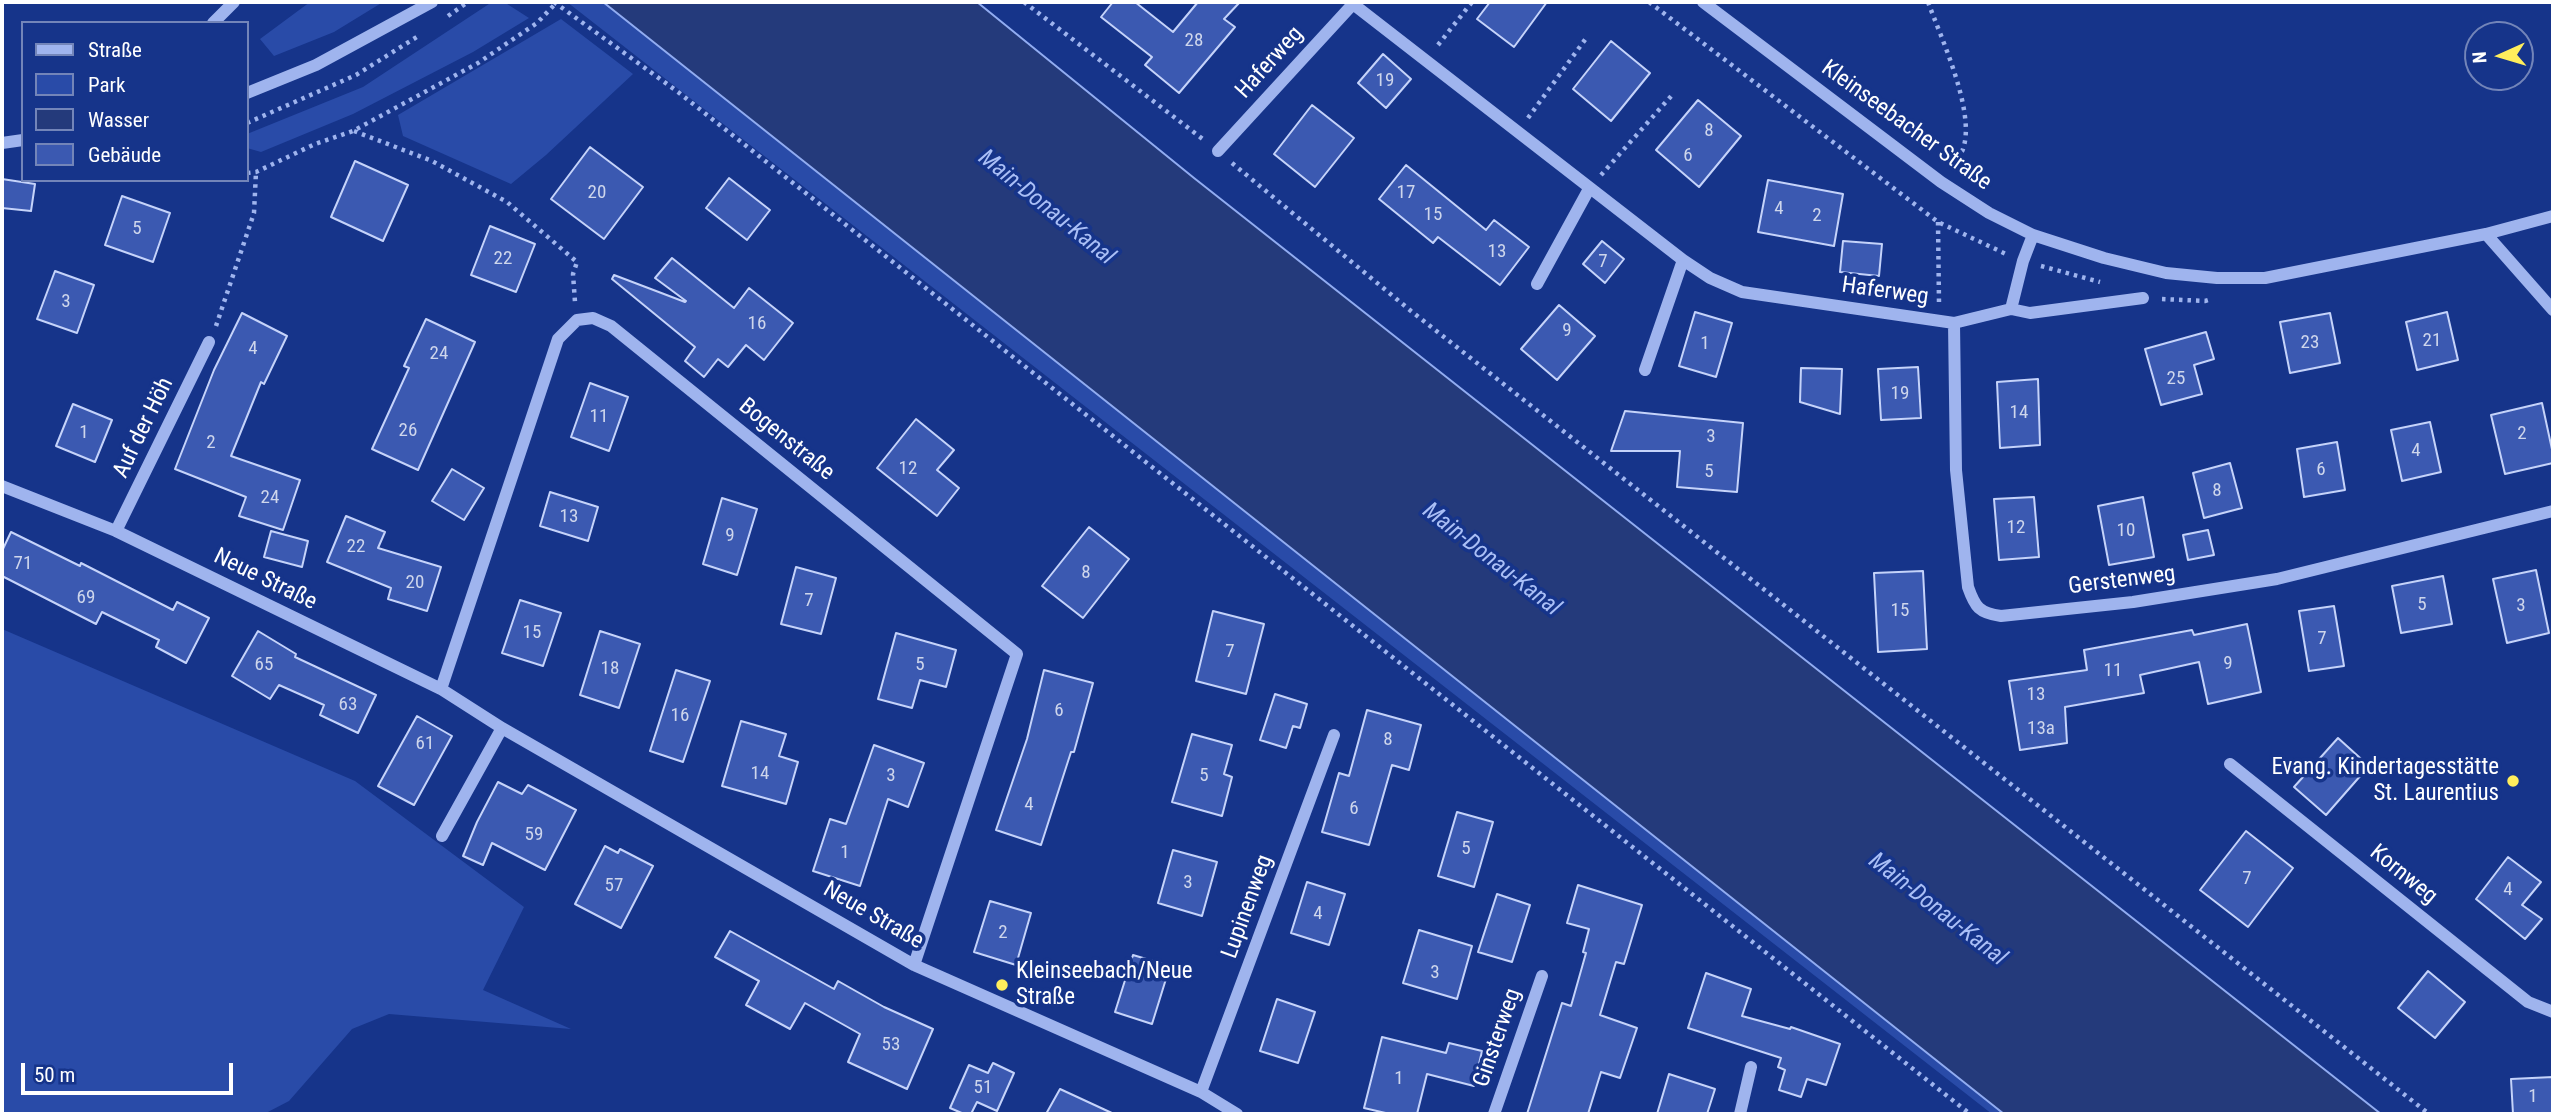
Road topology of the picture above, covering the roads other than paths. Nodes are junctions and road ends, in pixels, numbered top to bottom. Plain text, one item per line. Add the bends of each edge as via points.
1 (234, 2) edge
2 (432, 2) edge
3 (1703, 2) edge
4 (1352, 3) edge
5 (215, 21) edge
6 (248, 93) edge
7 (21, 140) edge
8 (2, 143) edge
9 (1218, 151) road end
10 (1589, 189) junction
11 (2553, 216) edge
12 (2486, 234) junction
13 (2033, 235) junction
14 (1683, 260) junction
15 (1537, 284) dead end
16 (2143, 298) dead end
17 (2011, 309) junction
18 (2553, 310) edge
19 (1954, 323) junction
20 (209, 342) road end
21 (1645, 370) dead end
22 (2, 486) edge
23 (2553, 511) edge
24 (116, 531) junction
25 (441, 689) junction
26 (502, 728) junction
27 (1334, 735) dead end
28 (2230, 764) dead end
29 (442, 836) dead end
30 (914, 965) junction
31 (1542, 976) dead end
32 (2553, 1012) edge
33 (1751, 1067) dead end
34 (1201, 1093) junction
35 (1237, 1114) edge
36 (1494, 1114) edge
37 (1740, 1114) edge

1 - 5 street
2 - 6 street via 316,65
3 - 13 street, Kleinseebacher Straße via 1941,182
4 - 9 street, Haferweg
4 - 10 street, Haferweg
7 - 8 street
10 - 14 street, Haferweg
10 - 15 street
11 - 12 street, Kleinseebacher Straße
12 - 13 street, Kleinseebacher Straße via 2265,278 2166,273
12 - 18 street
13 - 17 street
14 - 19 street, Haferweg via 1742,292
14 - 21 street
16 - 17 street, Haferweg via 2030,313
17 - 19 street, Haferweg
19 - 23 street, Gerstenweg via 1956,470 1968,587 1974,604 1986,614 2133,602 2277,579
20 - 24 street, Auf der Höh
22 - 24 street, Neue Straße
24 - 25 street, Neue Straße
25 - 26 street, Neue Straße
25 - 30 street, Bogenstraße via 558,338 577,320 593,318 611,326 1017,654
26 - 29 street
26 - 30 street, Neue Straße
27 - 34 street, Lupinenweg
28 - 32 street, Kornweg via 2528,1002
30 - 34 street, Neue Straße
31 - 36 street, Ginsterweg
33 - 37 street
34 - 35 street, Neue Straße

